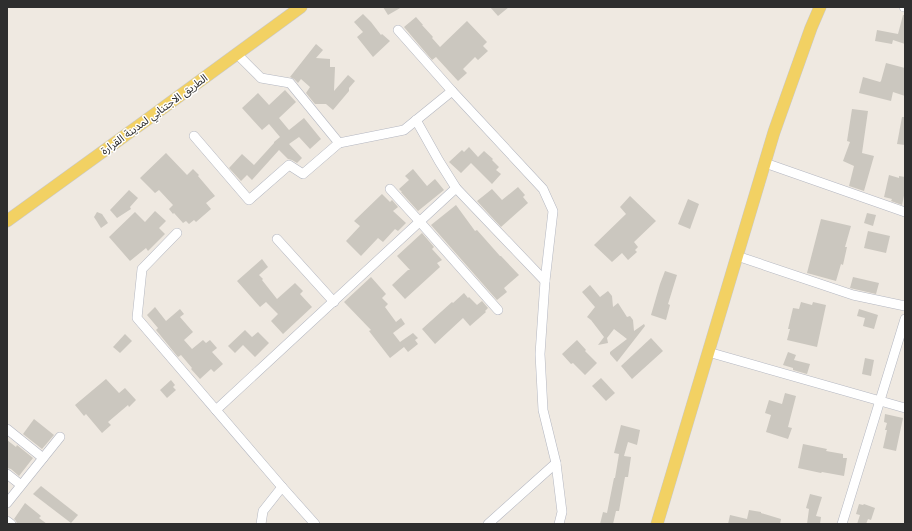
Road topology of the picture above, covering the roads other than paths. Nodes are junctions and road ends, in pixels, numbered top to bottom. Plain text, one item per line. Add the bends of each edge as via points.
1 (301, 7) edge
2 (820, 7) edge
3 (398, 30) dead end
4 (237, 54) junction
5 (452, 91) junction
6 (416, 120) junction
7 (194, 136) dead end
8 (339, 143) junction
9 (765, 163) junction
10 (456, 188) junction
11 (390, 189) dead end
12 (905, 212) edge
13 (7, 221) edge
14 (420, 222) junction
15 (177, 232) dead end
16 (277, 239) dead end
17 (737, 256) junction
18 (545, 281) junction
19 (334, 302) junction
20 (905, 306) edge
21 (498, 310) dead end
22 (905, 319) edge
23 (708, 352) junction
24 (880, 400) junction
25 (905, 408) edge
26 (216, 410) junction
27 (7, 429) edge
28 (60, 437) dead end
29 (43, 458) junction
30 (556, 463) junction
31 (7, 474) edge
32 (21, 485) junction
33 (282, 487) junction
34 (7, 503) edge
35 (7, 521) edge
36 (11, 524) edge
37 (261, 524) edge
38 (315, 524) edge
39 (488, 524) edge
40 (559, 524) edge
41 (657, 524) edge
42 (842, 524) edge

1 - 4 main road, الطريق الاجتنابي لمدينة القرارة
2 - 9 main road
3 - 5 street
4 - 8 street via 261,78 290,83
4 - 13 main road, الطريق الاجتنابي لمدينة القرارة
5 - 6 street
5 - 18 street via 543,189 553,211
6 - 8 street via 404,130
6 - 10 street
7 - 8 street via 249,200 289,165 303,174
9 - 12 street
9 - 17 main road
10 - 14 street
10 - 18 street
11 - 14 street
14 - 19 street
14 - 21 street
15 - 26 street via 142,269 137,318
16 - 19 street
17 - 20 street via 853,295
17 - 23 main road
18 - 30 street via 540,354 542,402
19 - 26 street
22 - 24 street
23 - 24 street
23 - 41 main road
24 - 25 street
24 - 42 street
26 - 33 street
27 - 29 street
28 - 29 street
29 - 32 street
30 - 39 street
30 - 40 street via 562,512
31 - 32 street
32 - 34 street
33 - 37 street via 263,511
33 - 38 street
35 - 36 street

